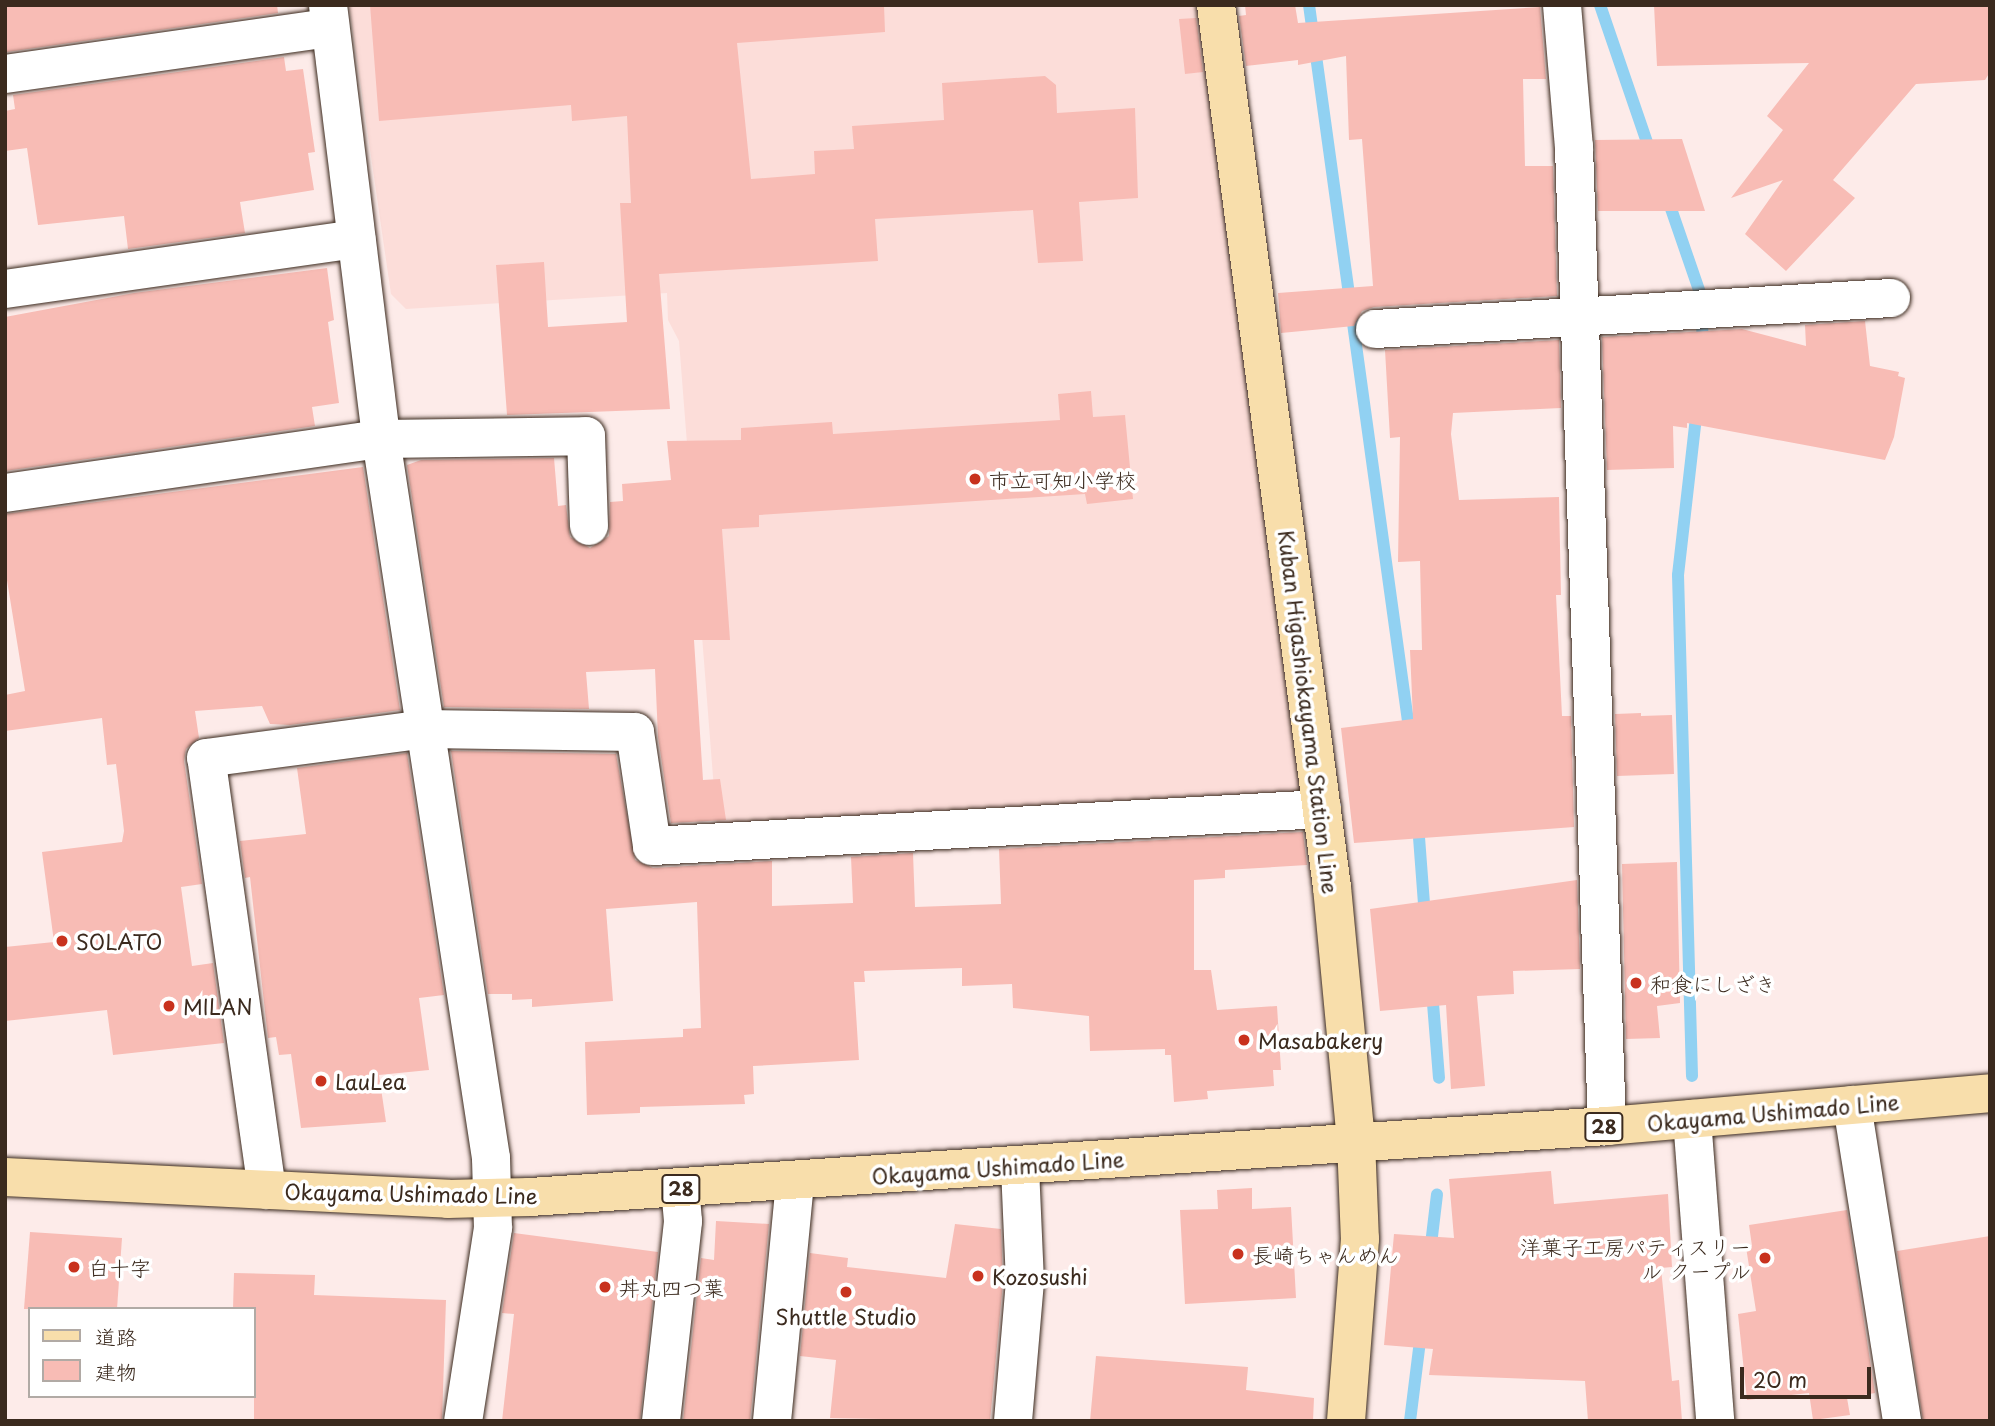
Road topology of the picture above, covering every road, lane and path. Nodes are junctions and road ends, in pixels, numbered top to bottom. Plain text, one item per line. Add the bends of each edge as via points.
1 (1216, 5) edge
2 (1562, 5) edge
3 (329, 17) edge
4 (5, 74) edge
5 (356, 239) junction
6 (5, 289) edge
7 (1891, 298) dead end
8 (1579, 318) junction
9 (1375, 329) dead end
10 (381, 439) junction
11 (5, 493) edge
12 (589, 526) dead end
13 (425, 729) junction
14 (1322, 808) junction
15 (1990, 1093) edge
16 (1852, 1105) junction
17 (1692, 1119) junction
18 (1607, 1126) junction
19 (1356, 1141) junction
20 (1020, 1166) junction
21 (5, 1177) edge
22 (795, 1182) junction
23 (680, 1189) junction
24 (267, 1190) junction
25 (494, 1199) junction
26 (463, 1421) edge
27 (661, 1421) edge
28 (772, 1421) edge
29 (1013, 1421) edge
30 (1346, 1421) edge
31 (1715, 1421) edge
32 (1902, 1421) edge

1 - 14 main road, Kuban Higashiokayama Station Line
2 - 8 street via 1574,147
3 - 4 street
3 - 5 street
5 - 6 street
5 - 10 street
7 - 8 street
8 - 9 street
8 - 18 street
10 - 11 street
10 - 12 street via 586,436
10 - 13 street
13 - 14 street via 635,732 652,846
13 - 24 street via 206,758
13 - 25 street
14 - 19 main road, Kuban Higashiokayama Station Line
15 - 16 main road, Okayama Ushimado Line / 28
16 - 17 main road, Okayama Ushimado Line / 28
16 - 32 street
17 - 18 main road, Okayama Ushimado Line / 28
17 - 31 street
18 - 19 main road, Okayama Ushimado Line / 28
19 - 20 main road, Okayama Ushimado Line / 28
19 - 30 main road, Kuban Higashiokayama Station Line via 1360,1239
20 - 22 main road, Okayama Ushimado Line / 28
20 - 29 street via 1025,1282
21 - 24 main road, Okayama Ushimado Line / 28
22 - 23 main road, Okayama Ushimado Line / 28
22 - 28 street
23 - 25 main road, Okayama Ushimado Line / 28
23 - 27 street via 683,1221
24 - 25 main road, Okayama Ushimado Line / 28
25 - 26 street

